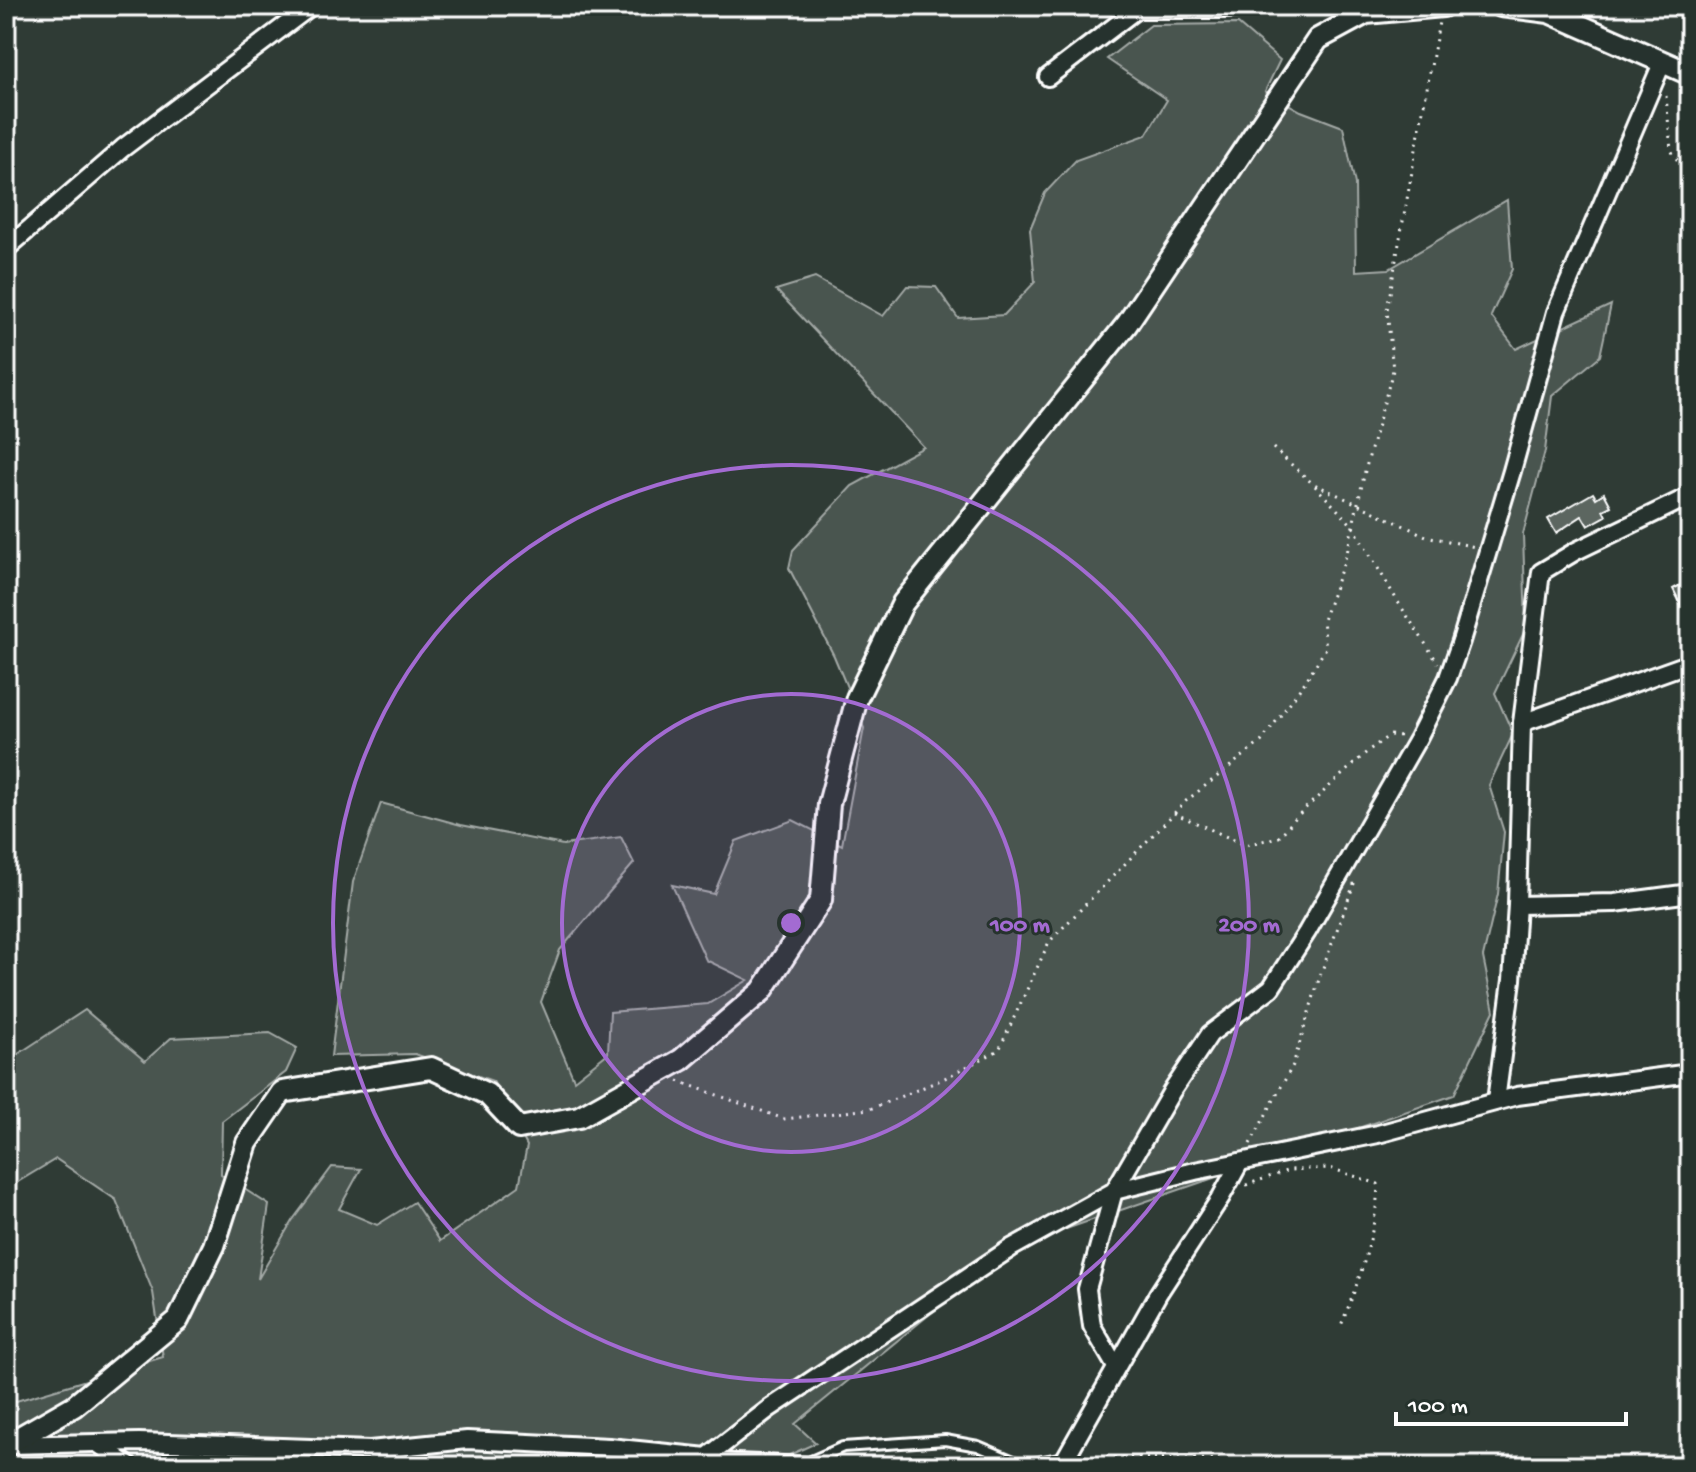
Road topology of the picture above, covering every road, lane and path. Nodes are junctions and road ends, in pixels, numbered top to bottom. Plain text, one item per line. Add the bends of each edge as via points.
1 (311, 6) edge
2 (1267, 6) edge
3 (1442, 6) edge
4 (1501, 6) edge
5 (1356, 10) edge
6 (1663, 61) junction
7 (1690, 74) edge
8 (1048, 77) dead end
9 (1666, 90) dead end
10 (1690, 180) edge
11 (6, 249) edge
12 (1273, 448) dead end
13 (1312, 483) junction
14 (1690, 496) edge
15 (1357, 505) junction
16 (1353, 526) junction
17 (1488, 550) junction
18 (1690, 663) edge
19 (1448, 678) junction
20 (1522, 723) junction
21 (1418, 738) junction
22 (1174, 813) junction
23 (1357, 878) dead end
24 (1690, 893) edge
25 (1517, 905) junction
26 (657, 1073) junction
27 (1690, 1073) edge
28 (1496, 1101) junction
29 (1240, 1162) junction
30 (1114, 1191) junction
31 (1221, 1197) junction
32 (1340, 1328) dead end
33 (1116, 1367) junction
34 (97, 1443) junction
35 (6, 1445) edge
36 (707, 1457) junction
37 (1066, 1462) edge
38 (808, 1464) edge
39 (129, 1466) edge
40 (1250, 1466) edge

1 - 11 street via 123,148
2 - 8 street via 1137,9
3 - 5 street
3 - 15 path via 1387,310 1393,370
4 - 6 street via 1549,12
5 - 26 street via 1318,39 1127,324 903,603 857,698 829,804 821,900 762,991 681,1060
6 - 7 street
6 - 17 street via 1556,312
9 - 10 path via 1671,150
12 - 13 path
13 - 15 path
13 - 16 path
14 - 20 street via 1541,572
15 - 16 path
15 - 17 path via 1426,536
16 - 19 path
16 - 22 path via 1323,620 1326,648 1305,682 1261,742
17 - 19 street
18 - 20 street
19 - 21 street
20 - 25 street
21 - 22 path via 1390,735 1279,837 1265,842 1245,845
21 - 30 street via 1271,988 1210,1034
22 - 26 path via 1049,942 999,1050 941,1080 870,1109 784,1119
23 - 29 path via 1293,1065
24 - 25 street via 1615,903
25 - 28 street
26 - 35 street via 579,1117 519,1128 487,1094 431,1068 282,1092 247,1143 214,1246 178,1320 74,1406
27 - 28 street
28 - 29 street via 1378,1134
29 - 30 street
29 - 31 street
30 - 33 street via 1087,1289 1092,1326
30 - 36 street via 1011,1248 770,1408
31 - 32 path via 1289,1170 1330,1168 1378,1184 1377,1216 1363,1273
31 - 33 street
33 - 37 street
34 - 35 street
34 - 36 street via 370,1450 467,1440
34 - 39 street
36 - 38 lane
37 - 38 lane via 1023,1465 978,1446 945,1440 843,1447
37 - 40 path via 1237,1460

